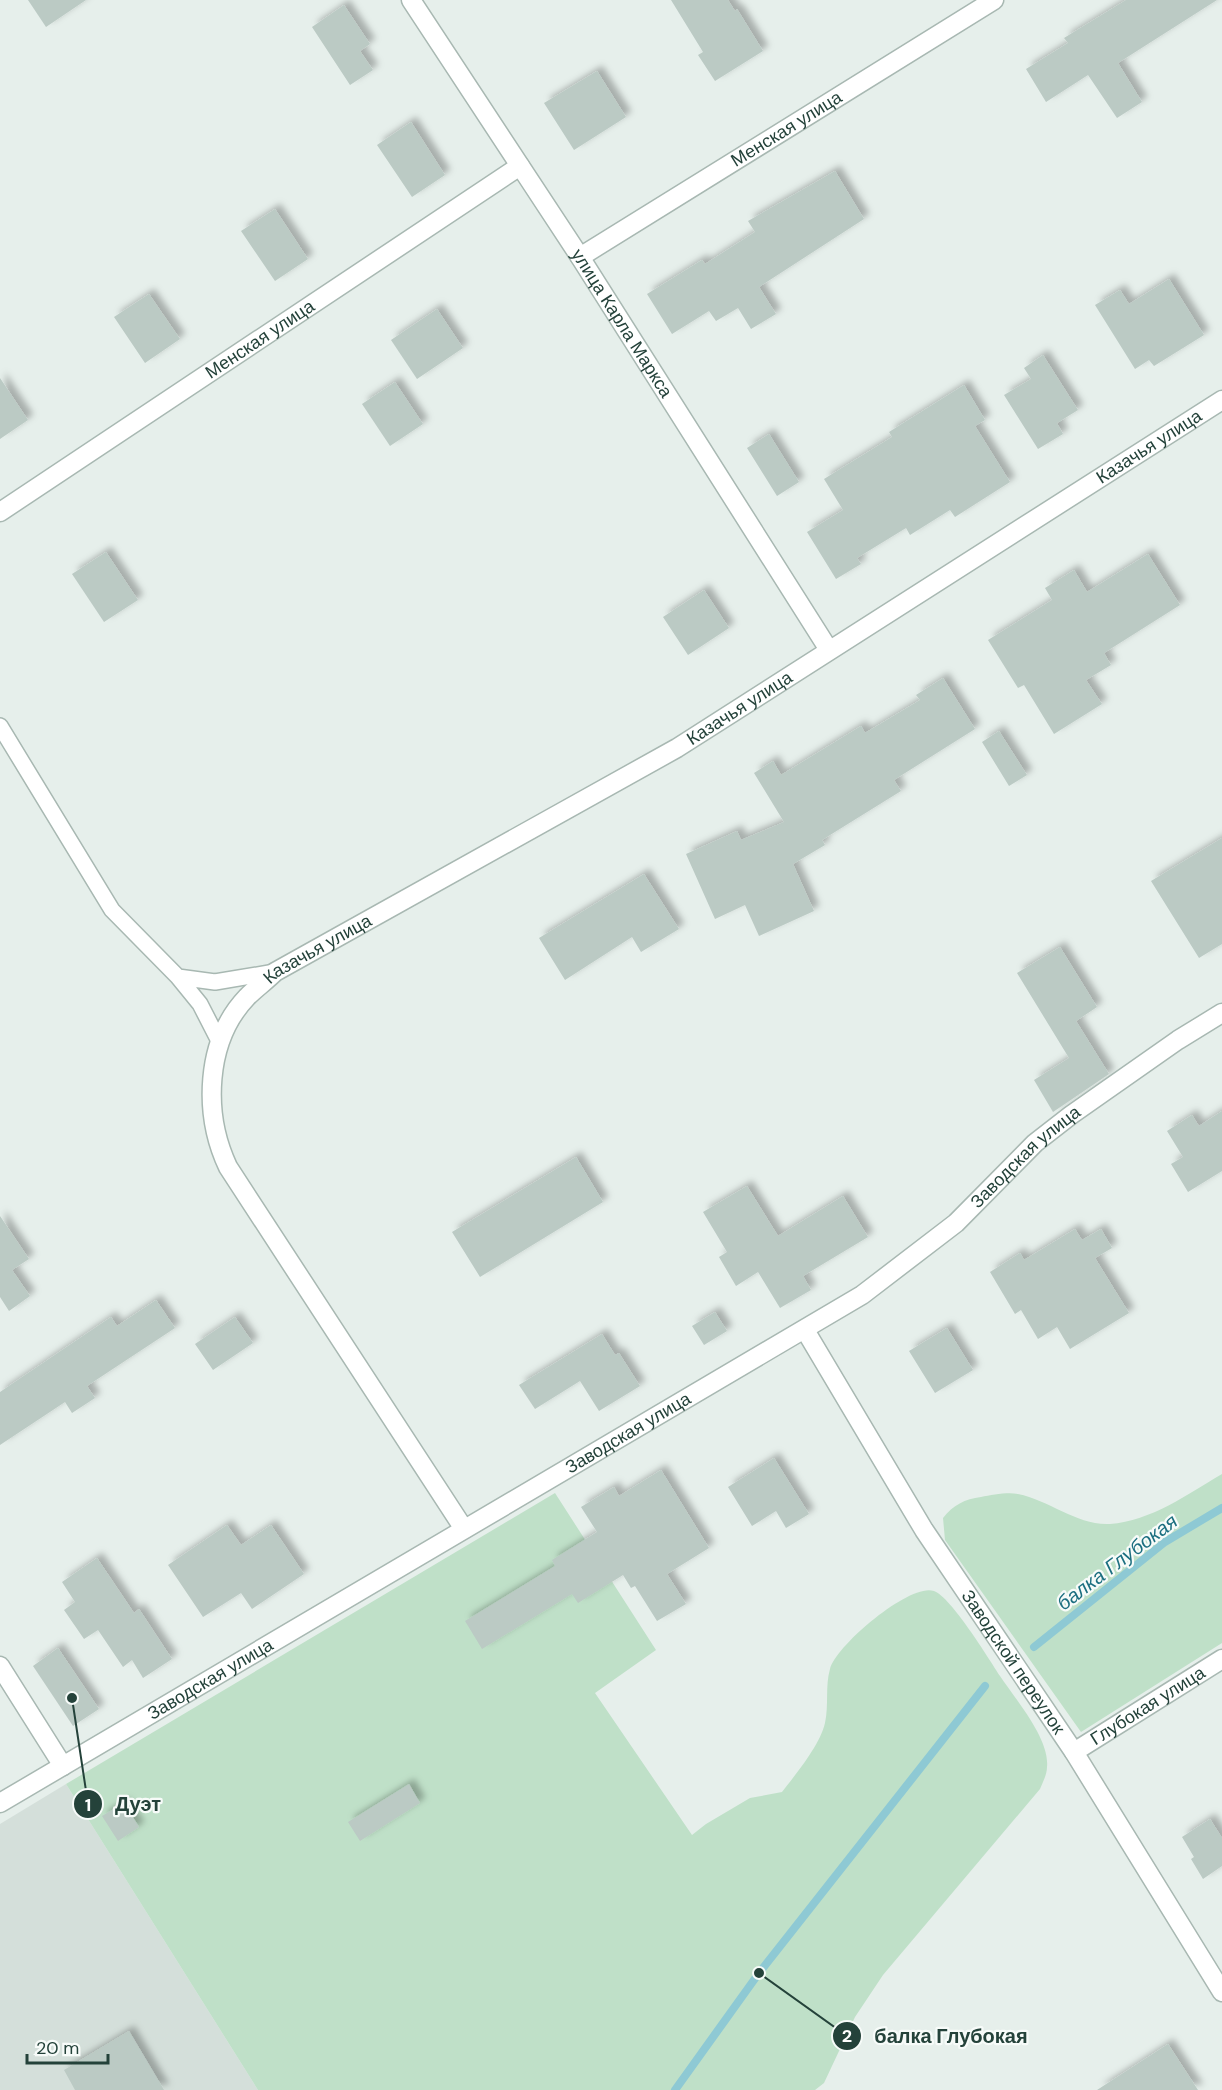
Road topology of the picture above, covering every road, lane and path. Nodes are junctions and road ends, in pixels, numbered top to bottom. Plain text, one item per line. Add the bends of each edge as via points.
1 (411, 0) edge
2 (994, 0) edge
3 (520, 166) junction
4 (580, 257) junction
5 (1222, 400) edge
6 (0, 512) edge
7 (829, 650) junction
8 (0, 726) edge
9 (275, 972) junction
10 (178, 977) junction
11 (1222, 1013) edge
12 (219, 1041) junction
13 (806, 1330) junction
14 (464, 1529) junction
15 (1222, 1659) edge
16 (0, 1666) edge
17 (1074, 1752) junction
18 (63, 1766) junction
19 (0, 1803) edge
20 (1222, 1992) edge

1 - 3 street, улица Карла Маркса
2 - 4 street, Менская улица
3 - 4 street, улица Карла Маркса
3 - 6 street, Менская улица
4 - 7 street, улица Карла Маркса
5 - 7 street, Казачья улица
7 - 9 street, Казачья улица via 677,748
8 - 10 lane via 112,910
9 - 10 lane via 215,982
9 - 12 street, Казачья улица via 246,998
10 - 12 lane via 200,1004
11 - 13 street, Заводская улица via 1071,1115 1035,1143 956,1223 918,1254
12 - 14 street via 211,1091 219,1149 228,1167
13 - 14 street, Заводская улица
13 - 17 street, Заводской переулок via 924,1530
14 - 18 street, Заводская улица
15 - 17 street, Глубокая улица
16 - 18 street
17 - 20 street, Заводской переулок
18 - 19 street, Заводская улица

